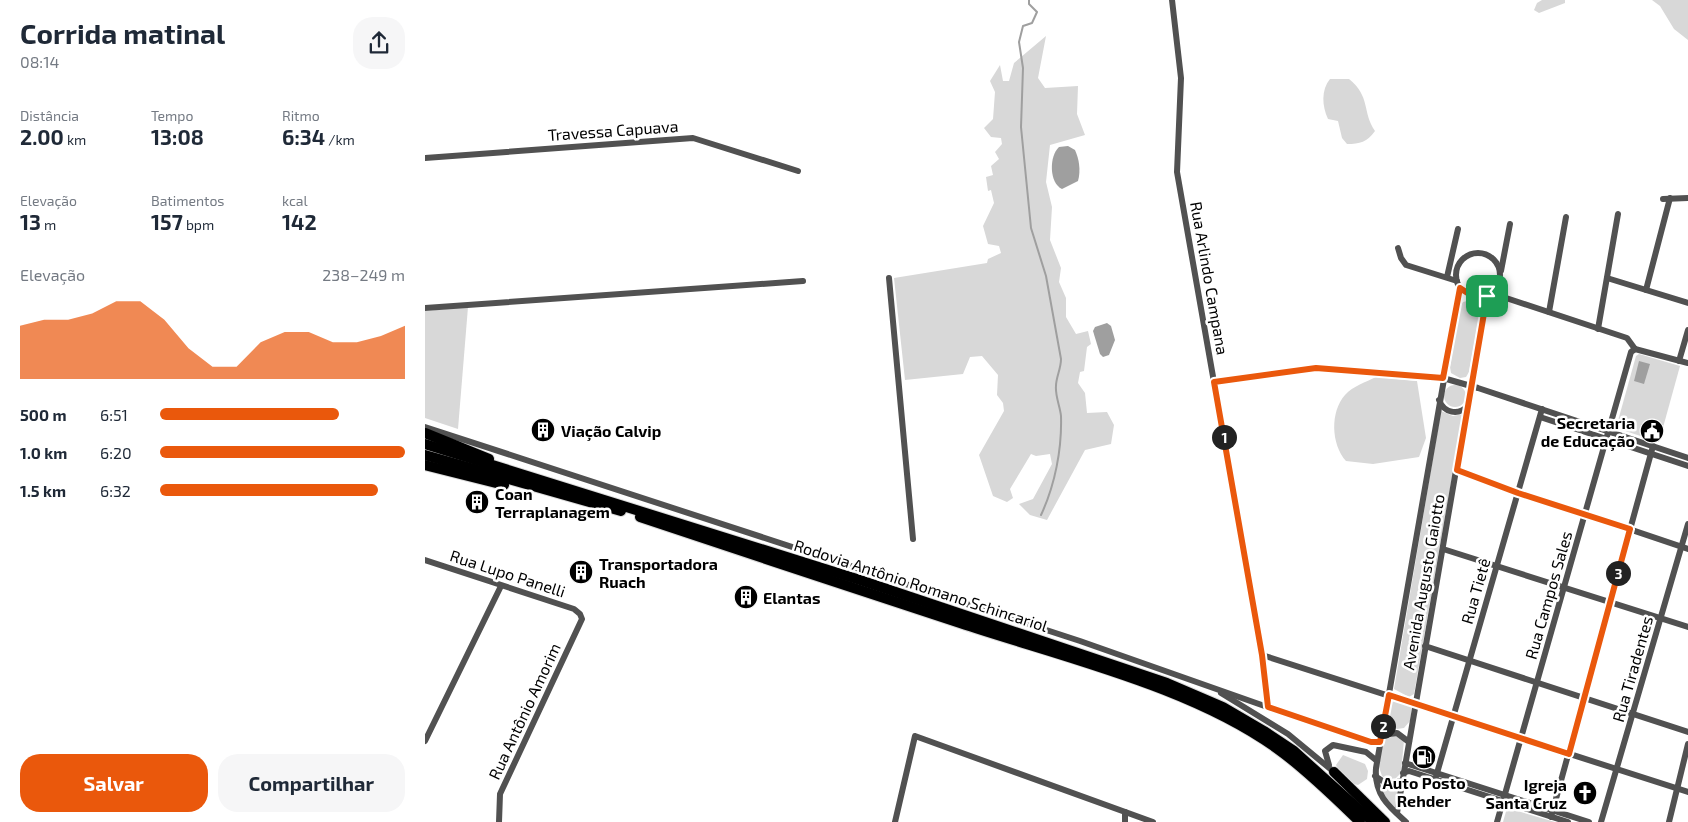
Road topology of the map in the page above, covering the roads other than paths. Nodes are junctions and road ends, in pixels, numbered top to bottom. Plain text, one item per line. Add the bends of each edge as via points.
1 (1172, 0) edge
2 (425, 158) edge
3 (798, 171) dead end
4 (1663, 198) dead end
5 (1670, 198) junction
6 (1688, 198) edge
7 (1617, 214) dead end
8 (1566, 217) dead end
9 (1510, 224) dead end
10 (1458, 229) dead end
11 (1398, 248) dead end
12 (1500, 274) junction
13 (1447, 277) junction
14 (889, 278) dead end
15 (1607, 278) junction
16 (803, 281) dead end
17 (1458, 285) junction
18 (1646, 290) junction
19 (1489, 294) junction
20 (1688, 303) edge
21 (425, 308) edge
22 (1549, 312) junction
23 (1599, 329) junction
24 (1688, 330) edge
25 (1635, 349) junction
26 (1679, 361) junction
27 (1688, 363) edge
28 (1443, 378) junction
29 (1214, 382) junction
30 (1475, 387) junction
31 (1439, 399) junction
32 (1468, 406) junction
33 (1542, 409) junction
34 (1540, 417) junction
35 (425, 427) edge
36 (1609, 432) junction
37 (425, 433) edge
38 (1606, 439) junction
39 (425, 444) edge
40 (1653, 446) junction
41 (1651, 454) junction
42 (425, 455) edge
43 (1688, 458) edge
44 (425, 465) edge
45 (1688, 466) edge
46 (1457, 470) junction
47 (531, 477) junction
48 (1518, 493) junction
49 (575, 499) junction
50 (1585, 514) junction
51 (1688, 524) edge
52 (1630, 529) junction
53 (913, 539) dead end
54 (1685, 548) edge
55 (1443, 549) junction
56 (425, 560) edge
57 (1497, 565) junction
58 (501, 586) junction
59 (1564, 587) junction
60 (1611, 601) junction
61 (580, 614) joint
62 (1661, 618) junction
63 (1688, 627) edge
64 (1425, 646) junction
65 (1262, 655) junction
66 (1469, 661) junction
67 (1537, 683) junction
68 (1209, 686) junction
69 (1389, 695) junction
70 (1584, 698) junction
71 (1415, 703) junction
72 (1268, 707) junction
73 (1634, 714) junction
74 (1453, 716) junction
75 (1688, 732) edge
76 (1381, 738) junction
77 (1521, 738) junction
78 (425, 741) edge
79 (1409, 742) junction
80 (1688, 744) edge
81 (1569, 754) junction
82 (1377, 761) junction
83 (1405, 763) junction
84 (1618, 769) junction
85 (1334, 772) junction
86 (1403, 773) junction
87 (1375, 776) junction
88 (1436, 776) junction
89 (1402, 781) junction
90 (1677, 788) junction
91 (1688, 792) edge
92 (1504, 798) junction
93 (1125, 812) junction
94 (1397, 814) junction
95 (1552, 814) junction
96 (499, 822) edge
97 (895, 822) edge
98 (1125, 822) edge
99 (1153, 822) edge
100 (1360, 822) edge
101 (1373, 822) edge
102 (1385, 822) edge
103 (1406, 822) edge
104 (1497, 822) edge
105 (1568, 822) edge
106 (1589, 822) edge
107 (1601, 822) edge
108 (1669, 822) edge

1 - 29 street, Rua Arlindo Campana via 1181,78 1177,172
2 - 3 street, Travessa Capuava via 693,138
4 - 5 street
5 - 6 street
5 - 18 street
7 - 15 street
8 - 22 street
9 - 12 street
10 - 13 street
11 - 13 street via 1406,265
12 - 17 street via 1494,258 1473,252 1457,267
12 - 19 street via 1497,286
13 - 17 street
14 - 53 street
15 - 18 street
15 - 23 street
16 - 21 street
17 - 19 street via 1472,296
17 - 28 street, Avenida Augusto Gaiotto
18 - 20 street
19 - 22 street
19 - 30 street, Avenida Augusto Gaiotto
22 - 23 street
23 - 25 street via 1627,338
24 - 26 street
25 - 26 street
25 - 36 street, Rua Campos Sales via 1631,352
26 - 27 street
28 - 29 street via 1316,368
28 - 30 street
28 - 31 street, Avenida Augusto Gaiotto
29 - 65 street, Rua Arlindo Campana
30 - 32 street, Avenida Augusto Gaiotto
30 - 33 street
31 - 32 street via 1444,408 1453,413
31 - 69 street, Avenida Augusto Gaiotto
32 - 46 street, Avenida Augusto Gaiotto
33 - 34 street, Rua Tietê
33 - 36 street
34 - 38 street
34 - 48 street, Rua Tietê
35 - 68 street via 1081,641
36 - 38 street, Rua Campos Sales
36 - 40 street
37 - 47 highway
38 - 41 street
38 - 50 street, Rua Campos Sales
39 - 47 highway, Rodovia Antônio Romano Schincariol
40 - 41 street
40 - 43 street
41 - 45 street
41 - 52 street
42 - 49 highway, Rodovia Antônio Romano Schincariol
44 - 49 highway
46 - 48 street
46 - 55 street, Avenida Augusto Gaiotto
47 - 101 highway, Rodovia Antônio Romano Schincariol via 860,580 1167,683 1223,707 1264,731 1294,752
48 - 50 street
48 - 57 street, Rua Tietê
49 - 100 highway, Rodovia Antônio Romano Schincariol via 628,513 1100,668 1201,705 1282,752
50 - 52 street
50 - 59 street, Rua Campos Sales
51 - 54 street, Rua Tiradentes
52 - 54 street
52 - 60 street
54 - 62 street, Rua Tiradentes
55 - 57 street
55 - 64 street, Avenida Augusto Gaiotto
56 - 58 street, Rua Lupo Panelli
57 - 59 street
57 - 66 street, Rua Tietê
58 - 61 street, Rua Lupo Panelli via 574,609
58 - 78 street
59 - 60 street
59 - 67 street, Rua Campos Sales
60 - 62 street
60 - 70 street
61 - 96 street, Rua Antônio Amorim via 580,626 500,794
62 - 63 street
62 - 73 street, Rua Tiradentes
64 - 66 street
64 - 71 street, Avenida Augusto Gaiotto
65 - 69 street
65 - 72 street, Rua Arlindo Campana
66 - 67 street
66 - 74 street, Rua Tietê
67 - 70 street
67 - 77 street, Rua Campos Sales
68 - 72 street
68 - 85 street via 1288,734
69 - 71 street
69 - 76 street, Avenida Augusto Gaiotto
70 - 73 street
70 - 81 street
71 - 74 street
71 - 79 street, Avenida Augusto Gaiotto
72 - 76 street via 1364,741
73 - 75 street
73 - 84 street, Rua Tiradentes
74 - 77 street
74 - 88 street, Rua Tietê
76 - 79 street via 1397,733
76 - 82 street, Avenida Augusto Gaiotto
77 - 81 street
77 - 92 street, Rua Campos Sales
79 - 83 street, Avenida Augusto Gaiotto
80 - 90 street
81 - 84 street
81 - 95 street
82 - 85 street via 1365,752 1333,745 1328,747 1325,756
82 - 87 street, Avenida Augusto Gaiotto
83 - 86 street, Avenida Augusto Gaiotto
83 - 88 street
84 - 90 street
84 - 107 street, Rua Tiradentes
85 - 102 highway
86 - 88 street via 1409,771
86 - 89 street, Avenida Augusto Gaiotto
87 - 89 street via 1387,784
87 - 94 street via 1378,792
88 - 92 street
89 - 94 street, Avenida Augusto Gaiotto
90 - 91 street
90 - 108 street
92 - 95 street
92 - 104 street, Rua Campos Sales
93 - 97 street via 915,736
93 - 98 street
93 - 99 street
94 - 103 street
95 - 105 street
95 - 106 street

